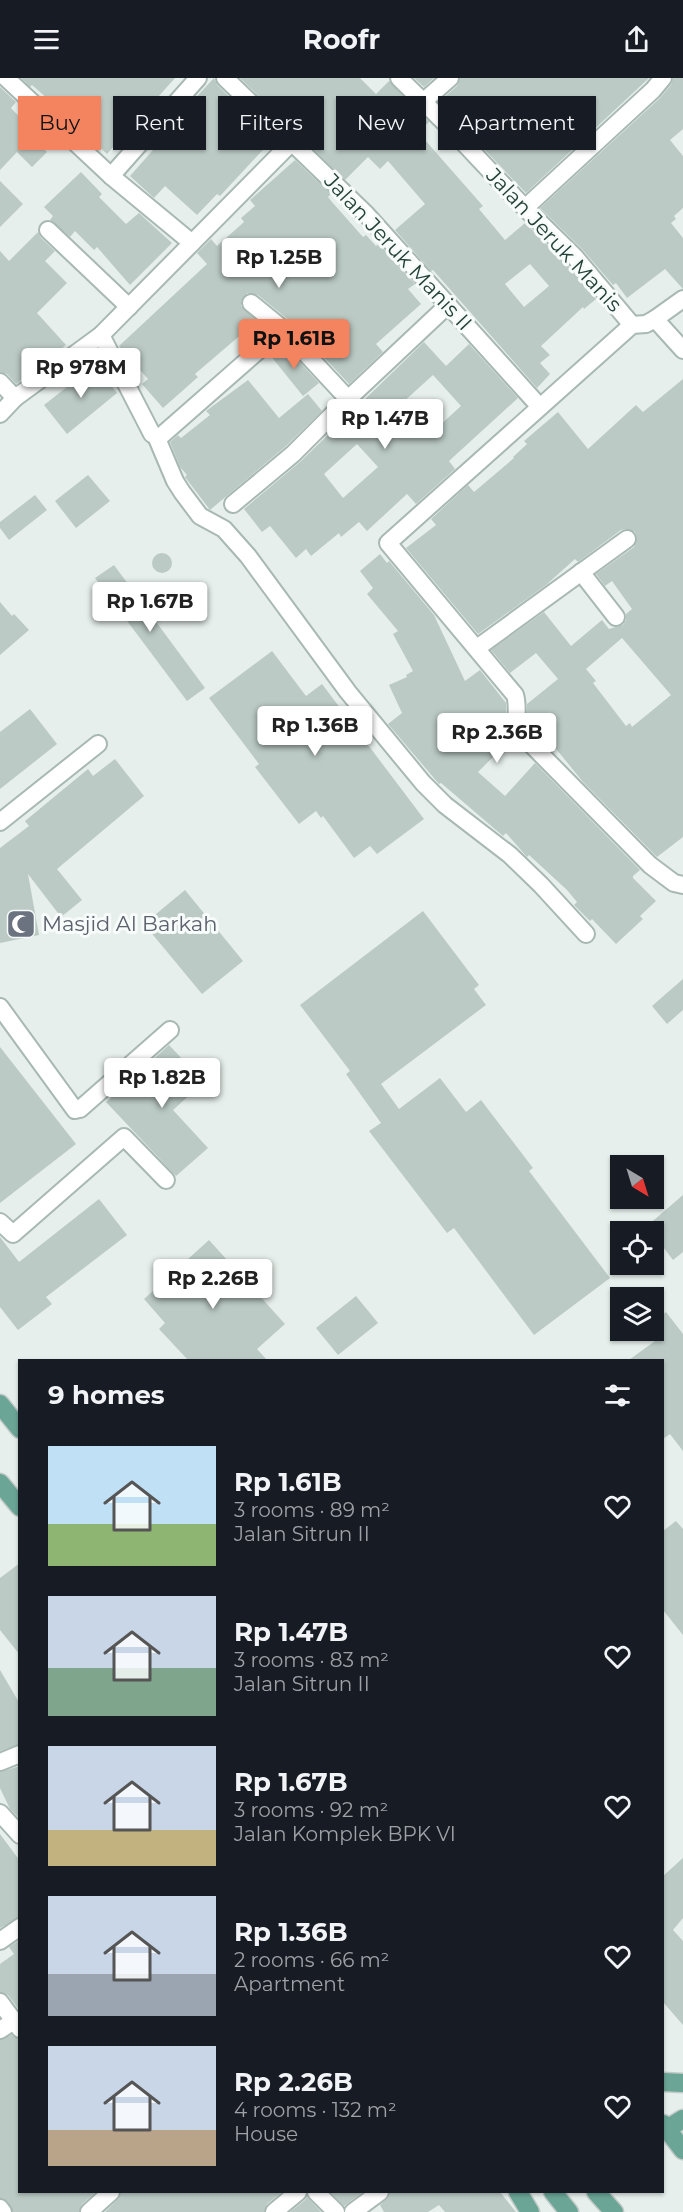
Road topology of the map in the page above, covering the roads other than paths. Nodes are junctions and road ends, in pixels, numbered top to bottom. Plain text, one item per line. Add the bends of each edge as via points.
1 (6, 78) edge
2 (198, 78) edge
3 (225, 78) edge
4 (399, 78) edge
5 (450, 78) edge
6 (663, 78) edge
7 (244, 96) edge
8 (419, 96) edge
9 (426, 99) edge
10 (426, 103) edge
11 (284, 150) edge
12 (300, 150) edge
13 (111, 176) junction
14 (525, 208) junction
15 (48, 230) dead end
16 (192, 243) junction
17 (683, 299) edge
18 (251, 303) dead end
19 (448, 305) junction
20 (129, 307) junction
21 (655, 319) junction
22 (632, 325) junction
23 (283, 329) junction
24 (101, 335) junction
25 (683, 350) edge
26 (0, 382) edge
27 (348, 399) junction
28 (6, 405) edge
29 (540, 407) junction
30 (156, 436) junction
31 (233, 504) dead end
32 (627, 539) dead end
33 (580, 572) junction
34 (616, 616) dead end
35 (477, 648) junction
36 (98, 744) dead end
37 (0, 822) edge
38 (683, 885) edge
39 (586, 934) dead end
40 (0, 1006) edge
41 (170, 1030) dead end
42 (166, 1180) dead end
43 (0, 1222) edge
44 (0, 1404) edge
45 (18, 1426) edge
46 (0, 1483) edge
47 (18, 1505) edge
48 (18, 1755) edge
49 (0, 1762) edge
50 (0, 1813) edge
51 (18, 1833) edge
52 (18, 1928) edge
53 (0, 1941) edge
54 (0, 2002) edge
55 (11, 2027) edge
56 (664, 2082) edge
57 (683, 2084) edge
58 (683, 2119) edge
59 (665, 2127) edge
60 (683, 2150) edge
61 (110, 2193) edge
62 (297, 2193) edge
63 (317, 2193) edge
64 (379, 2193) edge
65 (519, 2193) edge
66 (554, 2193) edge
67 (597, 2193) edge
68 (0, 2208) edge
69 (3, 2212) edge
70 (90, 2212) edge
71 (274, 2212) edge
72 (336, 2212) edge
73 (353, 2212) edge
74 (530, 2212) edge
75 (569, 2212) edge
76 (614, 2212) edge

1 - 13 street
2 - 13 street
3 - 7 street, Jalan Jeruk Manis II
4 - 8 street, Jalan Jeruk Manis
5 - 9 street
6 - 14 street
10 - 14 street, Jalan Jeruk Manis
11 - 16 street
12 - 19 street, Jalan Jeruk Manis II via 366,214
13 - 16 street
14 - 22 street, Jalan Jeruk Manis via 575,257
15 - 20 street
16 - 20 street
17 - 21 street
18 - 23 street
19 - 27 street
19 - 29 street, Jalan Jeruk Manis II
20 - 24 street
21 - 22 street
21 - 25 street
22 - 29 street
23 - 27 street
23 - 30 street via 161,436
24 - 28 street
24 - 30 street
26 - 28 street
27 - 31 street via 293,454
29 - 35 street via 388,545
30 - 39 street via 174,481 200,516 224,529 248,556 348,692 423,783 510,855
32 - 33 street
33 - 34 street
33 - 35 street
35 - 38 street via 517,699 519,732 650,865
36 - 37 street
40 - 41 street via 75,1110
42 - 43 street via 124,1137 13,1234
44 - 45 main road
46 - 47 main road
48 - 49 street
50 - 51 street
52 - 53 street
54 - 55 street
56 - 57 main road
58 - 59 main road
59 - 60 main road
61 - 70 street
62 - 71 street
63 - 72 street
64 - 73 street
65 - 74 main road
66 - 75 main road
67 - 76 main road
68 - 69 street

